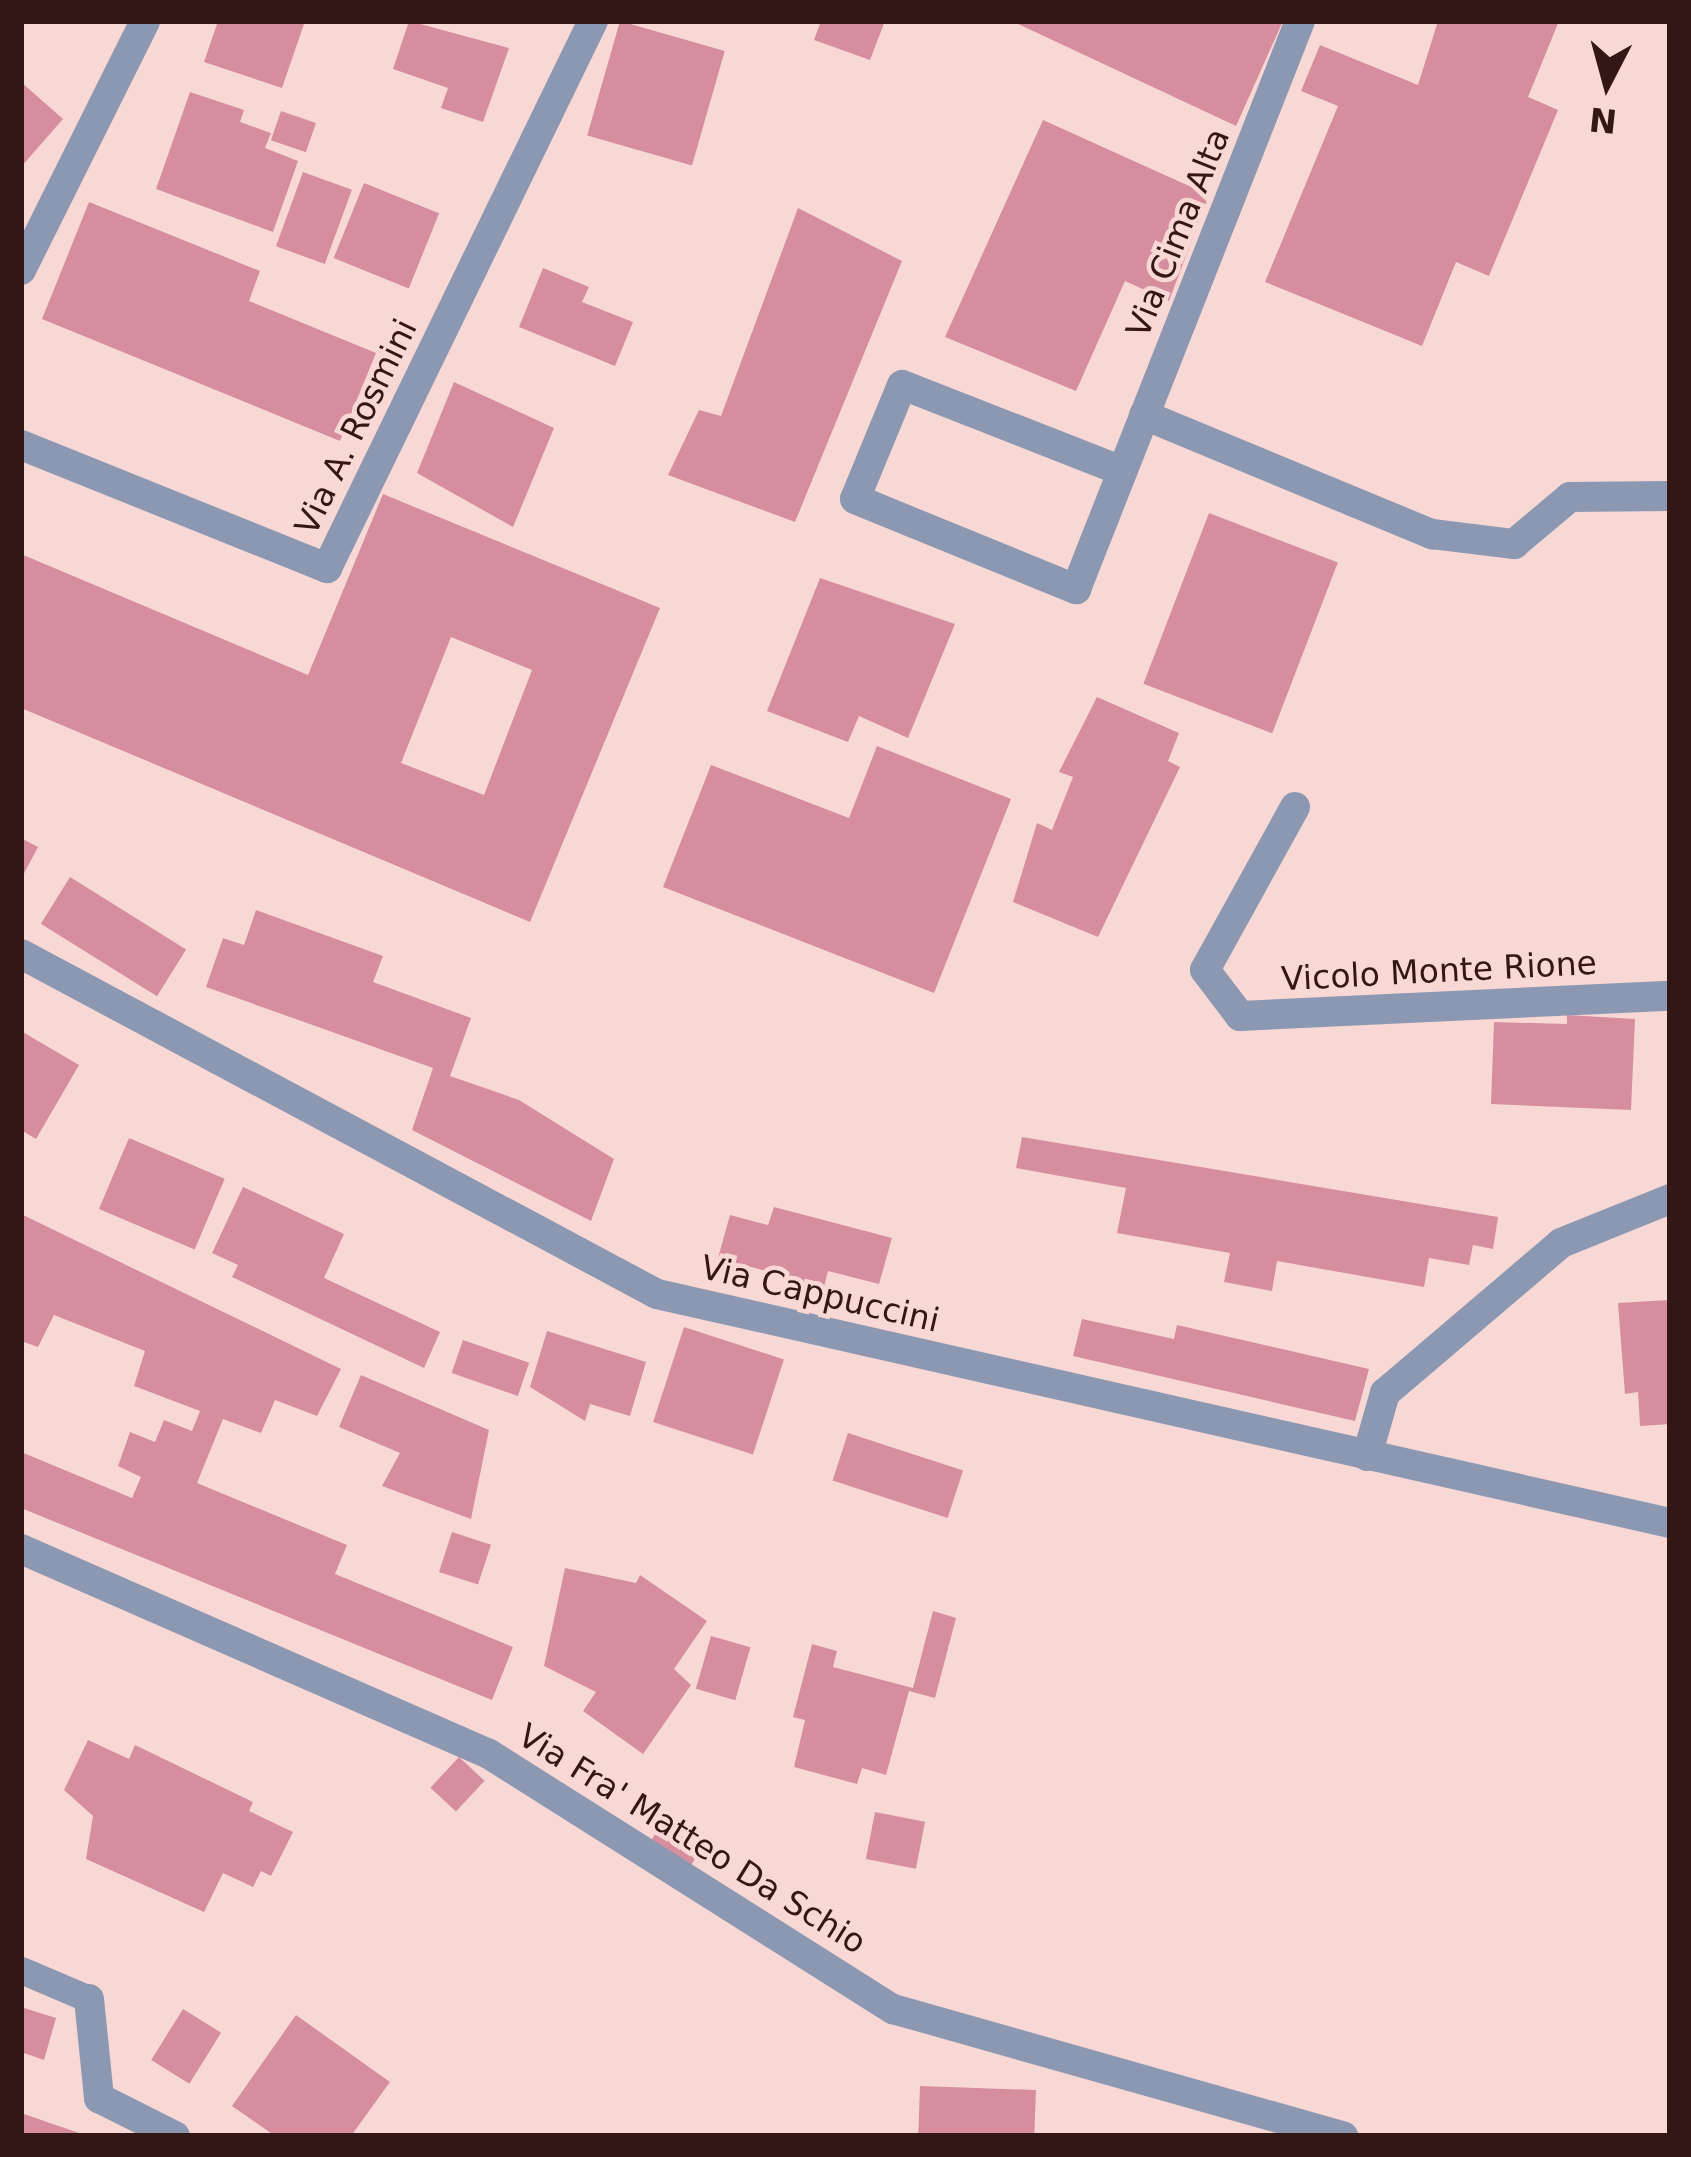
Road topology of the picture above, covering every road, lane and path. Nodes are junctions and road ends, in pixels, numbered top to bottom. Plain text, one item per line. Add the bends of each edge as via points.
1 (145, 21) edge
2 (593, 21) edge
3 (1300, 21) edge
4 (21, 270) edge
5 (1144, 415) junction
6 (21, 445) edge
7 (1122, 471) junction
8 (1670, 496) edge
9 (1294, 807) dead end
10 (21, 954) edge
11 (1670, 996) edge
12 (1670, 1199) edge
13 (1367, 1456) junction
14 (1670, 1523) edge
15 (21, 1549) edge
16 (21, 1970) edge
17 (89, 1999) joint
18 (175, 2136) edge
19 (1342, 2136) edge

1 - 4 street
2 - 6 street, Via A. Rosmini via 327,568
3 - 5 street, Via Cima Alta
5 - 7 street, Via Cima Alta
5 - 8 street via 1432,533 1514,544 1570,497
7 - 7 street, Via Cima Alta via 1076,589 855,499 902,385
9 - 11 street, Vicolo Monte Rione via 1205,970 1240,1016
10 - 13 street, Via Cappuccini via 657,1294
12 - 13 street via 1561,1243 1385,1393
13 - 14 street, Via Cappuccini
15 - 19 street, Via Fra' Matteo Da Schio via 489,1754 893,2009
16 - 17 lane
17 - 18 street via 99,2098

